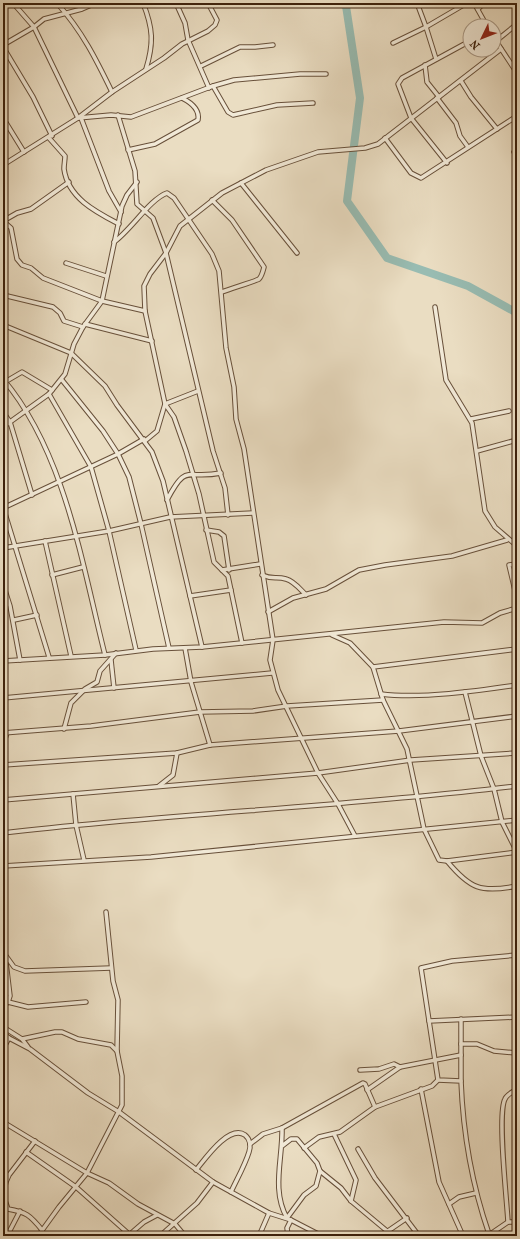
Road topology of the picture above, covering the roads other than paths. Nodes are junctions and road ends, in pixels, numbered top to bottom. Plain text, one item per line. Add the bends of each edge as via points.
1 (13, 3) edge
2 (57, 3) edge
3 (96, 3) edge
4 (143, 3) edge
5 (176, 3) edge
6 (208, 3) edge
7 (417, 3) edge
8 (468, 3) edge
9 (474, 3) edge
10 (484, 3) edge
11 (478, 9) junction
12 (66, 13) junction
13 (483, 18) edge
14 (517, 24) edge
15 (34, 27) junction
16 (426, 27) junction
17 (502, 35) edge
18 (188, 40) junction
19 (273, 44) dead end
20 (393, 44) dead end
21 (462, 45) edge
22 (3, 46) edge
23 (502, 50) edge
24 (490, 58) edge
25 (436, 59) junction
26 (425, 65) junction
27 (201, 66) junction
28 (146, 69) junction
29 (517, 73) edge
30 (326, 74) dead end
31 (461, 81) junction
32 (211, 87) junction
33 (112, 92) junction
34 (182, 98) junction
35 (438, 98) junction
36 (313, 103) dead end
37 (118, 115) junction
38 (517, 116) edge
39 (3, 118) edge
40 (80, 118) junction
41 (411, 118) junction
42 (497, 128) junction
43 (50, 137) junction
44 (385, 138) junction
45 (468, 148) junction
46 (128, 150) junction
47 (24, 152) junction
48 (447, 163) junction
49 (3, 165) edge
50 (69, 182) junction
51 (137, 182) junction
52 (241, 183) junction
53 (212, 200) junction
54 (145, 210) junction
55 (121, 212) junction
56 (187, 219) junction
57 (3, 221) edge
58 (119, 224) junction
59 (114, 242) junction
60 (166, 253) junction
61 (297, 253) dead end
62 (66, 263) dead end
63 (106, 276) junction
64 (222, 292) junction
65 (3, 295) edge
66 (102, 301) junction
67 (435, 307) dead end
68 (145, 311) junction
69 (3, 325) edge
70 (84, 325) junction
71 (152, 341) junction
72 (71, 353) junction
73 (4, 380) edge
74 (62, 380) junction
75 (52, 390) junction
76 (198, 391) junction
77 (49, 394) junction
78 (165, 404) junction
79 (25, 411) junction
80 (509, 411) dead end
81 (3, 412) edge
82 (471, 419) junction
83 (10, 422) junction
84 (3, 426) edge
85 (145, 440) junction
86 (517, 440) edge
87 (476, 451) junction
88 (118, 454) junction
89 (91, 467) junction
90 (193, 473) junction
91 (221, 473) junction
92 (60, 482) junction
93 (32, 495) junction
94 (167, 501) junction
95 (3, 507) edge
96 (252, 513) junction
97 (228, 514) junction
98 (202, 515) junction
99 (170, 517) junction
100 (141, 524) junction
101 (206, 530) junction
102 (109, 531) junction
103 (76, 536) junction
104 (507, 540) junction
105 (45, 541) junction
106 (14, 546) junction
107 (517, 546) edge
108 (3, 548) edge
109 (260, 564) junction
110 (517, 564) edge
111 (83, 567) junction
112 (222, 570) junction
113 (229, 570) junction
114 (52, 575) junction
115 (262, 575) junction
116 (271, 579) junction
117 (3, 584) edge
118 (264, 585) junction
119 (231, 590) junction
120 (306, 595) junction
121 (190, 596) junction
122 (517, 599) edge
123 (517, 608) edge
124 (268, 612) junction
125 (37, 615) junction
126 (14, 620) junction
127 (331, 634) junction
128 (273, 640) junction
129 (242, 643) junction
130 (202, 647) junction
131 (169, 648) junction
132 (185, 648) junction
133 (517, 649) edge
134 (136, 650) junction
135 (116, 653) junction
136 (105, 655) junction
137 (70, 656) junction
138 (49, 657) junction
139 (20, 660) junction
140 (111, 660) junction
141 (3, 661) edge
142 (373, 667) junction
143 (272, 674) junction
144 (191, 682) junction
145 (517, 686) edge
146 (114, 688) junction
147 (85, 690) junction
148 (465, 692) junction
149 (381, 694) junction
150 (3, 698) edge
151 (383, 700) junction
152 (287, 706) junction
153 (200, 712) junction
154 (517, 716) edge
155 (472, 722) junction
156 (64, 729) junction
157 (399, 731) junction
158 (5, 733) edge
159 (302, 738) junction
160 (3, 745) edge
161 (210, 746) junction
162 (177, 753) junction
163 (517, 753) edge
164 (481, 756) junction
165 (411, 760) junction
166 (3, 765) edge
167 (318, 773) junction
168 (158, 786) junction
169 (517, 786) edge
170 (494, 789) junction
171 (73, 794) junction
172 (418, 796) junction
173 (3, 800) edge
174 (338, 804) junction
175 (517, 820) edge
176 (502, 822) junction
177 (76, 825) junction
178 (424, 829) junction
179 (3, 833) edge
180 (355, 836) junction
181 (517, 852) edge
182 (84, 860) junction
183 (447, 861) junction
184 (3, 866) edge
185 (517, 886) edge
186 (106, 912) dead end
187 (3, 937) edge
188 (517, 955) edge
189 (6, 956) junction
190 (111, 968) junction
191 (8, 1002) junction
192 (86, 1002) dead end
193 (3, 1007) edge
194 (517, 1017) edge
195 (461, 1018) junction
196 (429, 1021) junction
197 (3, 1027) edge
198 (3, 1033) edge
199 (9, 1038) junction
200 (22, 1039) junction
201 (462, 1044) junction
202 (3, 1049) edge
203 (30, 1049) junction
204 (117, 1051) junction
205 (517, 1053) edge
206 (462, 1055) junction
207 (436, 1060) junction
208 (400, 1067) junction
209 (360, 1070) dead end
210 (438, 1080) junction
211 (461, 1081) junction
212 (422, 1089) junction
213 (517, 1089) edge
214 (367, 1090) junction
215 (375, 1108) junction
216 (118, 1112) junction
217 (3, 1122) edge
218 (282, 1128) junction
219 (334, 1134) junction
220 (35, 1141) junction
221 (250, 1144) junction
222 (282, 1146) junction
223 (304, 1148) junction
224 (358, 1150) dead end
225 (26, 1152) junction
226 (196, 1170) junction
227 (320, 1171) junction
228 (87, 1173) junction
229 (213, 1182) junction
230 (76, 1187) junction
231 (3, 1189) edge
232 (231, 1192) junction
233 (476, 1193) junction
234 (447, 1199) junction
235 (452, 1200) junction
236 (351, 1202) junction
237 (449, 1204) junction
238 (20, 1211) junction
239 (269, 1213) junction
240 (157, 1215) junction
241 (407, 1218) junction
242 (289, 1219) junction
243 (508, 1222) junction
244 (517, 1222) edge
245 (175, 1224) junction
246 (42, 1230) junction
247 (388, 1231) junction
248 (129, 1235) edge
249 (488, 1235) edge
250 (7, 1236) edge
251 (38, 1236) edge
252 (160, 1236) edge
253 (185, 1236) edge
254 (259, 1236) edge
255 (288, 1236) edge
256 (322, 1236) edge
257 (393, 1236) edge
258 (419, 1236) edge
259 (463, 1236) edge

1 - 15 street
2 - 12 street
3 - 12 street
4 - 28 street via 152,37 152,49
5 - 18 street via 185,23
6 - 18 street via 217,16 217,22 208,31
7 - 16 street
8 - 16 street
9 - 11 street
10 - 11 street
11 - 13 street
12 - 15 street via 44,19
12 - 33 street via 84,37
14 - 17 street
15 - 22 street
15 - 40 street
16 - 20 street
16 - 25 street
18 - 27 street
18 - 28 street
19 - 27 street via 240,47
21 - 25 street
22 - 43 street via 33,97
23 - 29 street
24 - 31 street
25 - 26 street
26 - 35 street via 427,82
26 - 41 street via 402,78 398,84
27 - 32 street
28 - 33 street
30 - 32 street via 234,80
31 - 35 street
31 - 42 street
32 - 34 street
32 - 36 street via 228,112 233,115 277,105
33 - 40 street
34 - 37 street via 131,117
34 - 46 street via 195,108 198,120 155,144
35 - 41 street
35 - 45 street via 456,123 460,136
37 - 40 street
37 - 46 street
38 - 42 street
39 - 47 street
40 - 43 street
40 - 55 street via 109,191
41 - 44 street
41 - 48 street
42 - 45 street
43 - 47 street
43 - 50 street via 65,156 64,169
44 - 48 street via 411,173 419,178
44 - 52 street via 372,146 318,152 266,170
45 - 48 street
46 - 51 street
47 - 49 street
50 - 57 street via 31,208
50 - 58 street via 87,206
51 - 54 street via 137,204
51 - 55 street via 127,195
52 - 53 street
52 - 61 street
53 - 56 street
53 - 64 street via 232,220 264,267 257,280
54 - 56 street via 168,193
54 - 59 street via 135,224
54 - 60 street via 153,218
55 - 58 street
56 - 60 street via 176,233
56 - 64 street via 217,263
57 - 66 street via 11,228 17,259 22,265 43,278
58 - 59 street
59 - 63 street
60 - 68 street via 144,286
60 - 76 street
62 - 63 street
63 - 66 street
64 - 96 street via 226,348 234,387 236,419 244,449
65 - 70 street via 53,307 65,322
66 - 68 street
66 - 70 street
67 - 82 street via 446,380
68 - 71 street
69 - 72 street
70 - 71 street
70 - 72 street
71 - 78 street
72 - 74 street
72 - 85 street via 105,386 116,405
73 - 75 street via 22,372
73 - 79 street
74 - 75 street
74 - 88 street
75 - 77 street
76 - 78 street
76 - 91 street
77 - 79 street
77 - 89 street
78 - 85 street via 158,431
78 - 90 street via 174,416
79 - 83 street
79 - 92 street via 51,458
80 - 82 street
81 - 83 street
82 - 87 street
83 - 84 street
83 - 93 street
85 - 88 street
85 - 94 street via 157,461
86 - 87 street
87 - 104 street via 485,511 491,523
88 - 89 street
88 - 100 street via 128,477
89 - 92 street
89 - 102 street
90 - 91 street via 206,476
90 - 94 street via 179,479
90 - 98 street
91 - 97 street
92 - 93 street
92 - 103 street
93 - 95 street
94 - 99 street
95 - 106 street
96 - 97 street
96 - 109 street
97 - 98 street
98 - 99 street
98 - 101 street
99 - 100 street
99 - 121 street
100 - 102 street
100 - 131 street
101 - 112 street via 214,562
101 - 113 street via 219,532 224,536
102 - 103 street
102 - 134 street
103 - 105 street
103 - 111 street
104 - 107 street
104 - 120 street via 452,556 359,570 326,589
105 - 106 street
105 - 114 street
106 - 108 street
106 - 125 street
109 - 113 street
109 - 115 street
110 - 122 street via 509,565
111 - 114 street
111 - 136 street
112 - 113 street
112 - 119 street via 228,576
114 - 137 street
115 - 116 street
115 - 118 street
116 - 118 street
116 - 120 street via 291,581
117 - 126 street
118 - 124 street
119 - 121 street
119 - 129 street
120 - 124 street via 293,598
121 - 130 street
123 - 127 street via 482,622 444,622
124 - 128 street
125 - 126 street
125 - 138 street
126 - 139 street
127 - 128 street
127 - 142 street via 350,643
128 - 129 street
128 - 143 street via 270,653
129 - 130 street
130 - 132 street
131 - 132 street
131 - 134 street
132 - 144 street
133 - 142 street
134 - 135 street
135 - 136 street
135 - 140 street
136 - 137 street
137 - 138 street
138 - 139 street
139 - 141 street
140 - 146 street
140 - 147 street via 100,671 97,682
142 - 149 street
143 - 144 street
143 - 152 street
144 - 146 street
144 - 153 street
145 - 148 street
146 - 147 street
147 - 150 street
147 - 156 street via 70,703
148 - 149 street via 394,696
148 - 155 street
149 - 151 street
151 - 152 street
151 - 157 street
152 - 153 street via 252,711
152 - 159 street
153 - 156 street
153 - 161 street
154 - 155 street
155 - 157 street
155 - 164 street
156 - 158 street
157 - 159 street
157 - 165 street
158 - 160 street
159 - 161 street
159 - 167 street
161 - 162 street
162 - 166 street
162 - 168 street via 173,775
163 - 164 street
164 - 165 street
164 - 170 street
165 - 167 street
165 - 172 street
167 - 168 street
167 - 174 street
168 - 171 street
169 - 170 street
170 - 172 street
170 - 176 street
171 - 173 street
171 - 177 street
172 - 174 street
172 - 178 street
174 - 177 street
174 - 180 street
175 - 176 street
176 - 178 street
176 - 181 street
177 - 179 street
177 - 182 street
178 - 180 street
178 - 183 street via 439,860
180 - 182 street via 151,857
181 - 183 street
182 - 184 street
183 - 185 street via 469,884 480,888
186 - 190 street
187 - 189 street
188 - 196 street via 452,961 421,968
189 - 190 street via 14,967 25,971
189 - 191 street via 10,986
190 - 204 street via 118,1000
191 - 192 street via 28,1007
191 - 193 street
194 - 195 street
195 - 196 street
195 - 201 street
196 - 207 street
197 - 200 street
198 - 199 street
199 - 202 street
199 - 203 street
200 - 203 street
200 - 204 street via 62,1032 78,1039 111,1045
201 - 205 street via 477,1044 494,1050
201 - 206 street
203 - 216 street via 88,1093
204 - 216 street via 122,1076 122,1105
206 - 207 street
206 - 211 street
207 - 208 street
207 - 210 street
208 - 209 street via 394,1064 379,1069
208 - 214 street
210 - 211 street
210 - 212 street via 432,1086
211 - 233 street via 470,1167
212 - 215 street
212 - 234 street via 439,1182
213 - 243 street via 507,1095 504,1103 503,1153
214 - 215 street
214 - 218 street via 362,1083
215 - 219 street
216 - 226 street
216 - 228 street
217 - 220 street
218 - 221 street via 263,1134
218 - 222 street
219 - 223 street via 319,1137
219 - 236 street via 356,1180
220 - 225 street
220 - 228 street
221 - 226 street via 248,1137 237,1132 221,1141
221 - 232 street via 249,1152
222 - 223 street via 294,1138
222 - 242 street via 278,1192
223 - 227 street via 317,1163
224 - 241 street via 375,1178
225 - 230 street
225 - 231 street via 9,1175
226 - 229 street
227 - 236 street via 341,1188
227 - 242 street via 316,1186 304,1195
228 - 230 street
228 - 240 street via 109,1183
229 - 232 street
229 - 245 street via 197,1203
230 - 246 street
230 - 248 street
231 - 238 street via 8,1209
232 - 239 street
233 - 235 street
233 - 249 street
234 - 235 street
234 - 237 street
235 - 237 street
236 - 247 street
237 - 259 street
238 - 246 street via 33,1219
238 - 250 street
239 - 242 street
239 - 254 street
240 - 245 street
240 - 248 street
241 - 247 street
241 - 258 street
242 - 255 street
242 - 256 street
243 - 244 street
243 - 249 street
245 - 252 street
245 - 253 street
246 - 251 street
247 - 257 street

